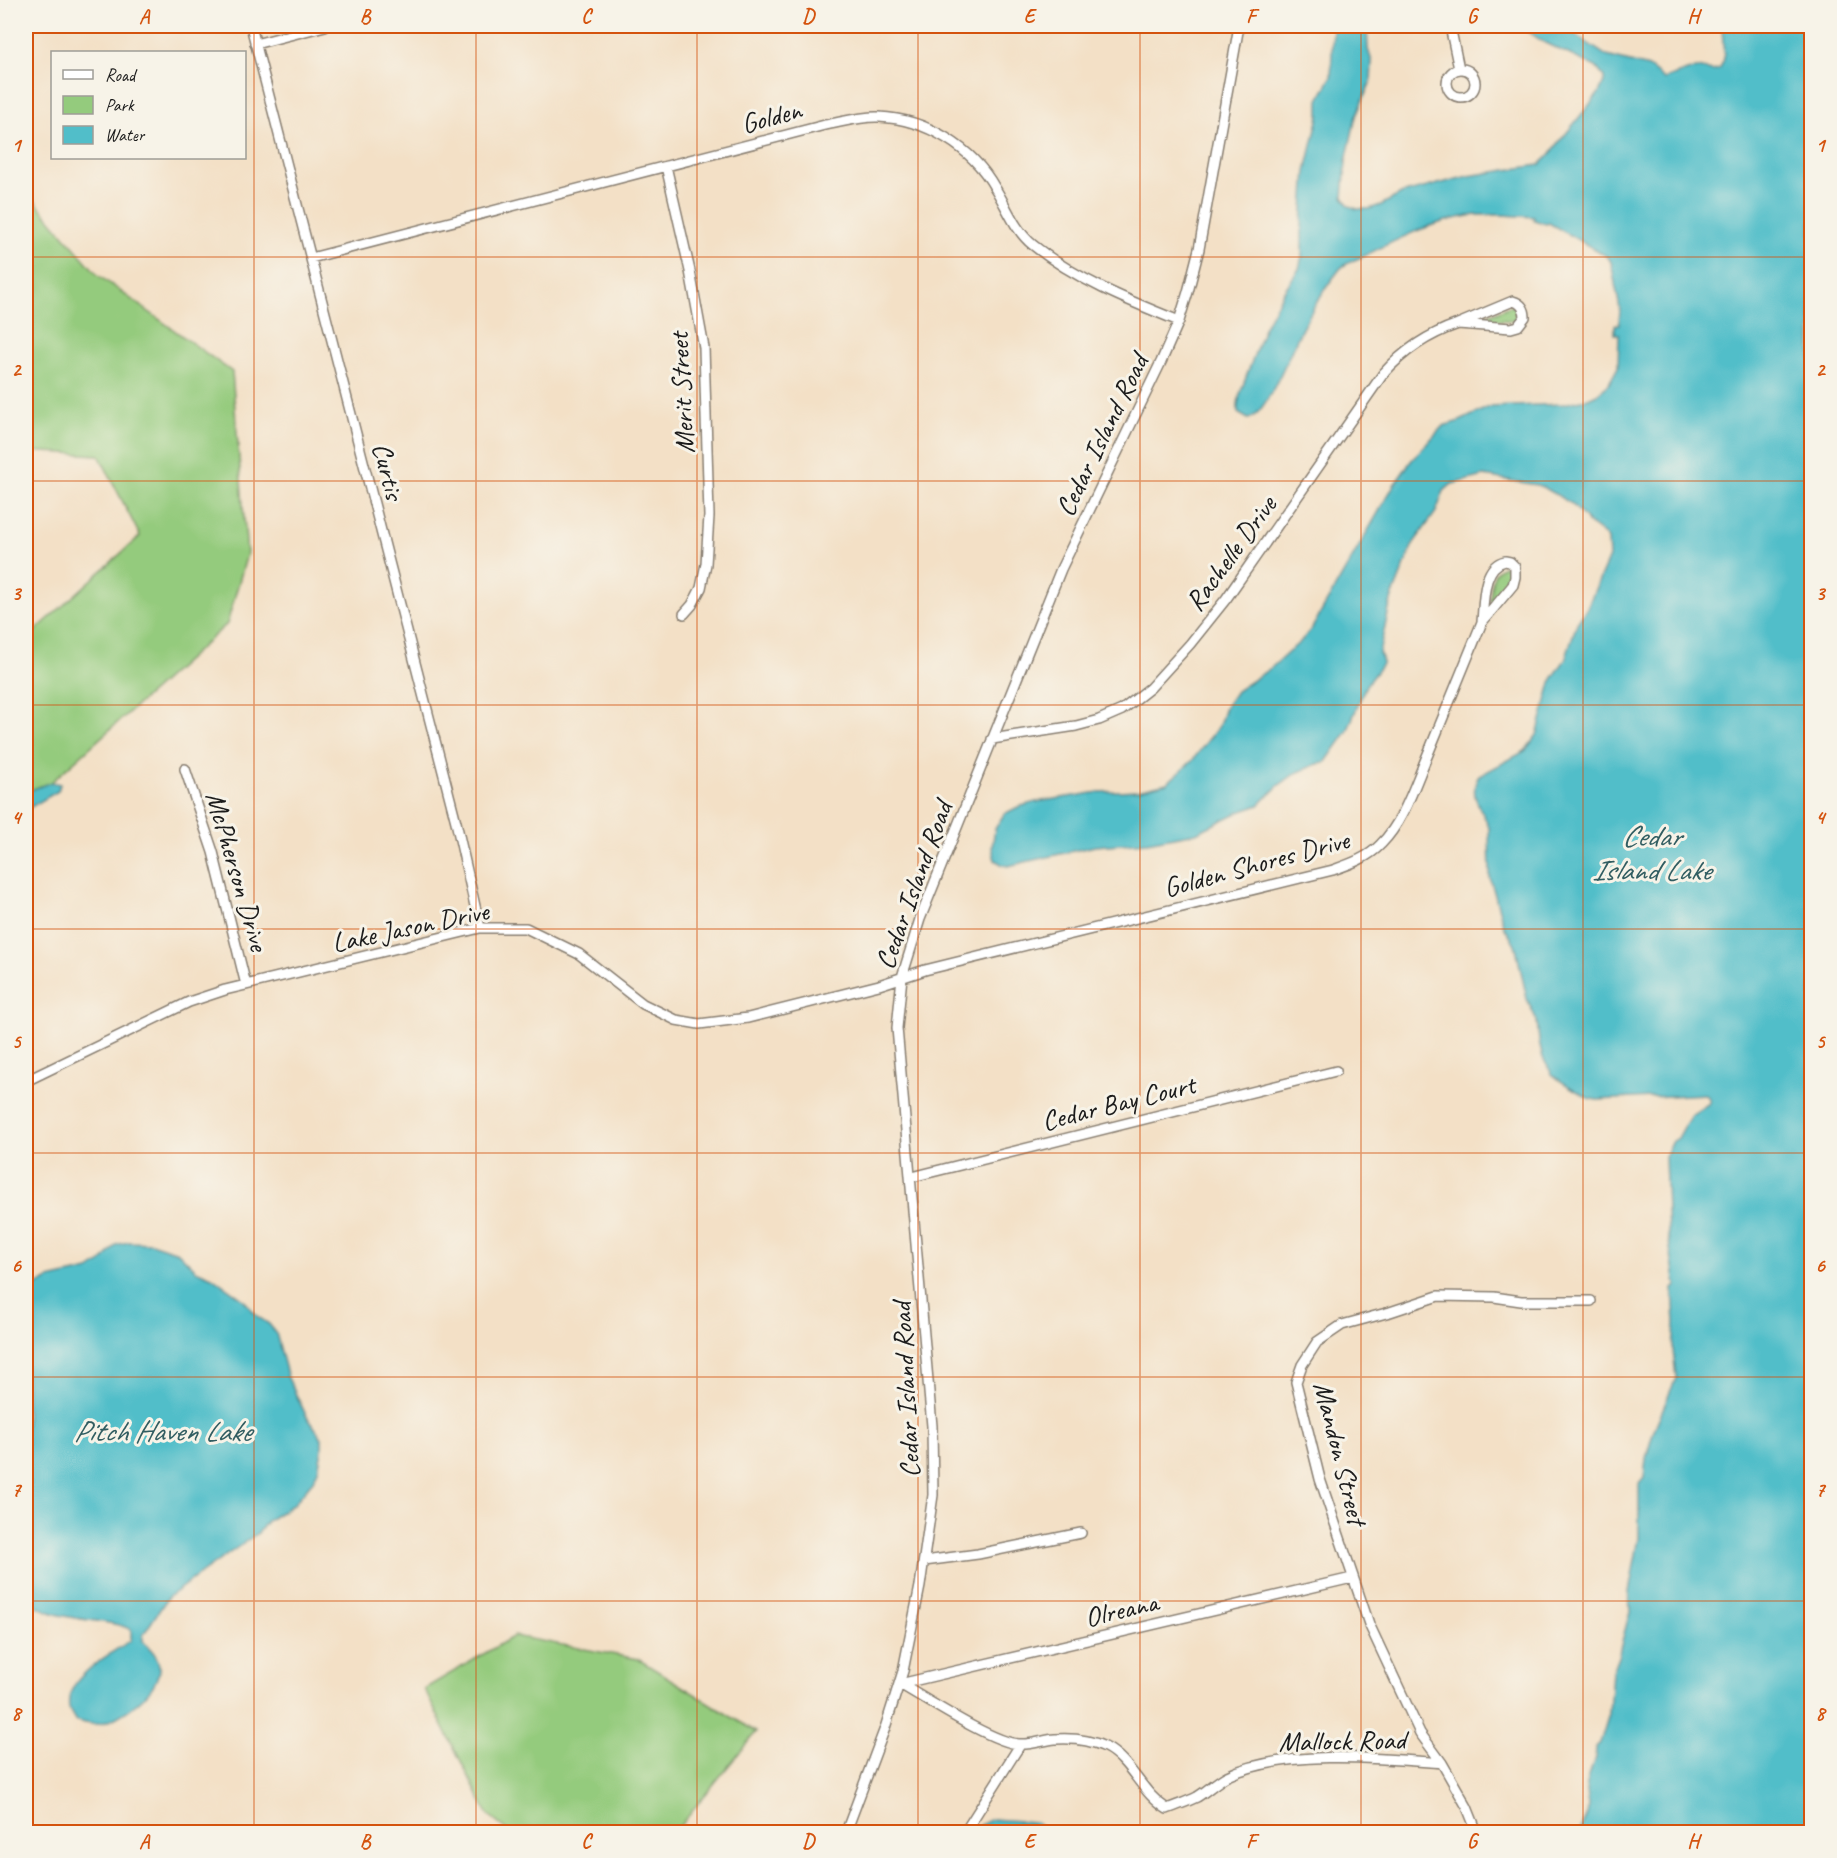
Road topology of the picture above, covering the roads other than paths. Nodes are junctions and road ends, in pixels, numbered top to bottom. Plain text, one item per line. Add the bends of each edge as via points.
1 (251, 26) edge
2 (325, 26) edge
3 (1239, 26) edge
4 (1450, 26) edge
5 (255, 44) junction
6 (1459, 69) dead end
7 (666, 166) junction
8 (311, 258) junction
9 (1179, 321) junction
10 (1458, 324) junction
11 (684, 614) dead end
12 (1482, 621) junction
13 (992, 739) junction
14 (185, 769) dead end
15 (480, 928) junction
16 (902, 977) junction
17 (246, 985) junction
18 (1336, 1071) dead end
19 (26, 1081) edge
20 (912, 1177) junction
21 (1591, 1301) dead end
22 (1081, 1533) dead end
23 (924, 1561) junction
24 (1352, 1578) junction
25 (900, 1684) junction
26 (1020, 1745) junction
27 (1442, 1764) junction
28 (846, 1833) edge
29 (965, 1833) edge
30 (1477, 1833) edge

1 - 5 street, Curtis
2 - 5 street
3 - 9 street, Cedar Island Road via 1199,249
4 - 6 street
5 - 8 street, Curtis
7 - 8 street, Golden
7 - 9 street, Golden via 825,125 878,117 921,124 959,147 978,164 1031,243 1066,269
7 - 11 street, Merit Street via 704,348 709,516 706,564 701,588
8 - 15 street, Curtis
9 - 13 street, Cedar Island Road via 1065,561
10 - 10 street, Rachelle Drive via 1515,328 1524,321 1525,314 1520,304 1509,301
10 - 13 street, Rachelle Drive via 1419,342 1383,374 1226,599 1150,688 1105,718
12 - 12 street, Golden Shores Drive via 1513,585 1515,570 1510,562 1499,562 1491,570
12 - 16 street, Golden Shores Drive via 1401,814 1385,840 1365,857 1333,870
13 - 16 street, Cedar Island Road via 920,920
14 - 17 street, McPherson Drive via 213,852
15 - 16 street, Lake Jason Drive via 526,928 579,954 643,1004 676,1020 699,1024 748,1018
15 - 17 street, Lake Jason Drive
16 - 20 street, Cedar Island Road via 897,1036
17 - 19 street, Lake Jason Drive via 189,1002
18 - 20 street, Cedar Bay Court
20 - 23 street, Cedar Island Road via 934,1456 933,1502
21 - 24 street, Mandon Street via 1438,1296 1342,1324 1317,1342 1296,1382 1320,1479
22 - 23 street
23 - 25 street, Cedar Island Road
24 - 25 street, Olreana
24 - 27 street, Mandon Street via 1420,1733
25 - 26 street via 986,1732
25 - 28 street, Cedar Island Road
26 - 27 street, Mallock Road via 1057,1739 1106,1748 1167,1809 1196,1797 1227,1776 1272,1762 1311,1758
26 - 29 street
27 - 30 street, Mandon Street

